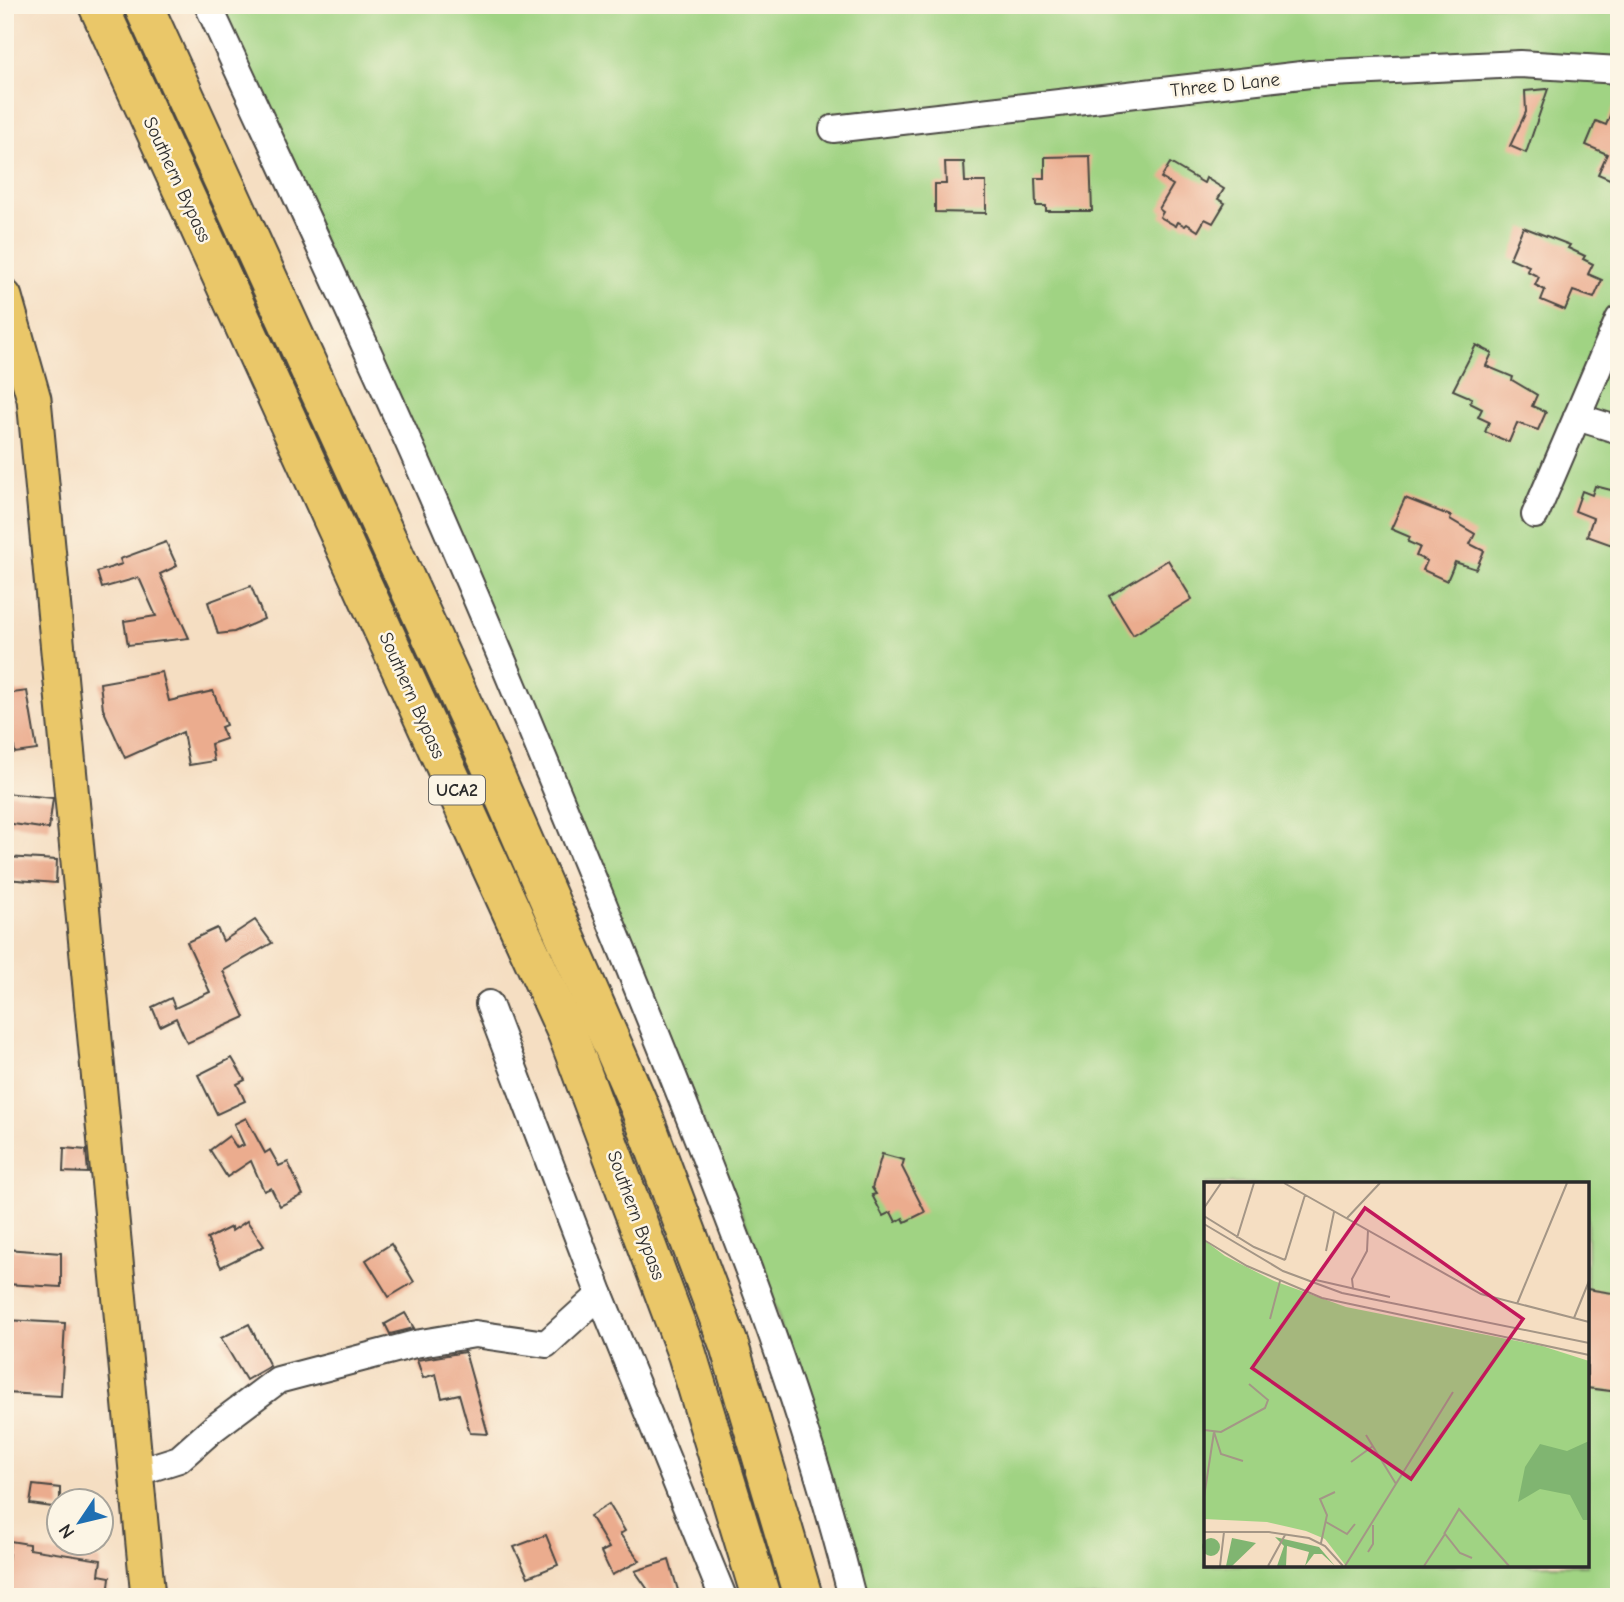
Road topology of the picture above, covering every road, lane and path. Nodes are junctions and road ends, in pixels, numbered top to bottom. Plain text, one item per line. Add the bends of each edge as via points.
1 (98, 5) edge
2 (143, 5) edge
3 (208, 5) edge
4 (1619, 70) edge
5 (833, 130) dead end
6 (5, 297) edge
7 (1619, 319) edge
8 (1577, 417) junction
9 (1619, 430) edge
10 (1535, 515) dead end
11 (489, 1004) dead end
12 (600, 1295) junction
13 (138, 1472) junction
14 (148, 1597) edge
15 (723, 1597) edge
16 (761, 1597) edge
17 (803, 1597) edge
18 (852, 1597) edge

1 - 16 highway, Southern Bypass / UCA2 via 567,1033 687,1354
2 - 17 highway, Southern Bypass / UCA2 via 489,762 640,1108 729,1345
3 - 18 street via 400,421 636,986 736,1238 812,1452
4 - 5 street, Three D Lane via 1520,64 1310,74
6 - 13 main road via 34,399
7 - 8 street
8 - 9 street
8 - 10 street
11 - 12 street
12 - 13 street via 546,1345 475,1334 415,1344 278,1380 178,1459
12 - 15 street
13 - 14 main road

